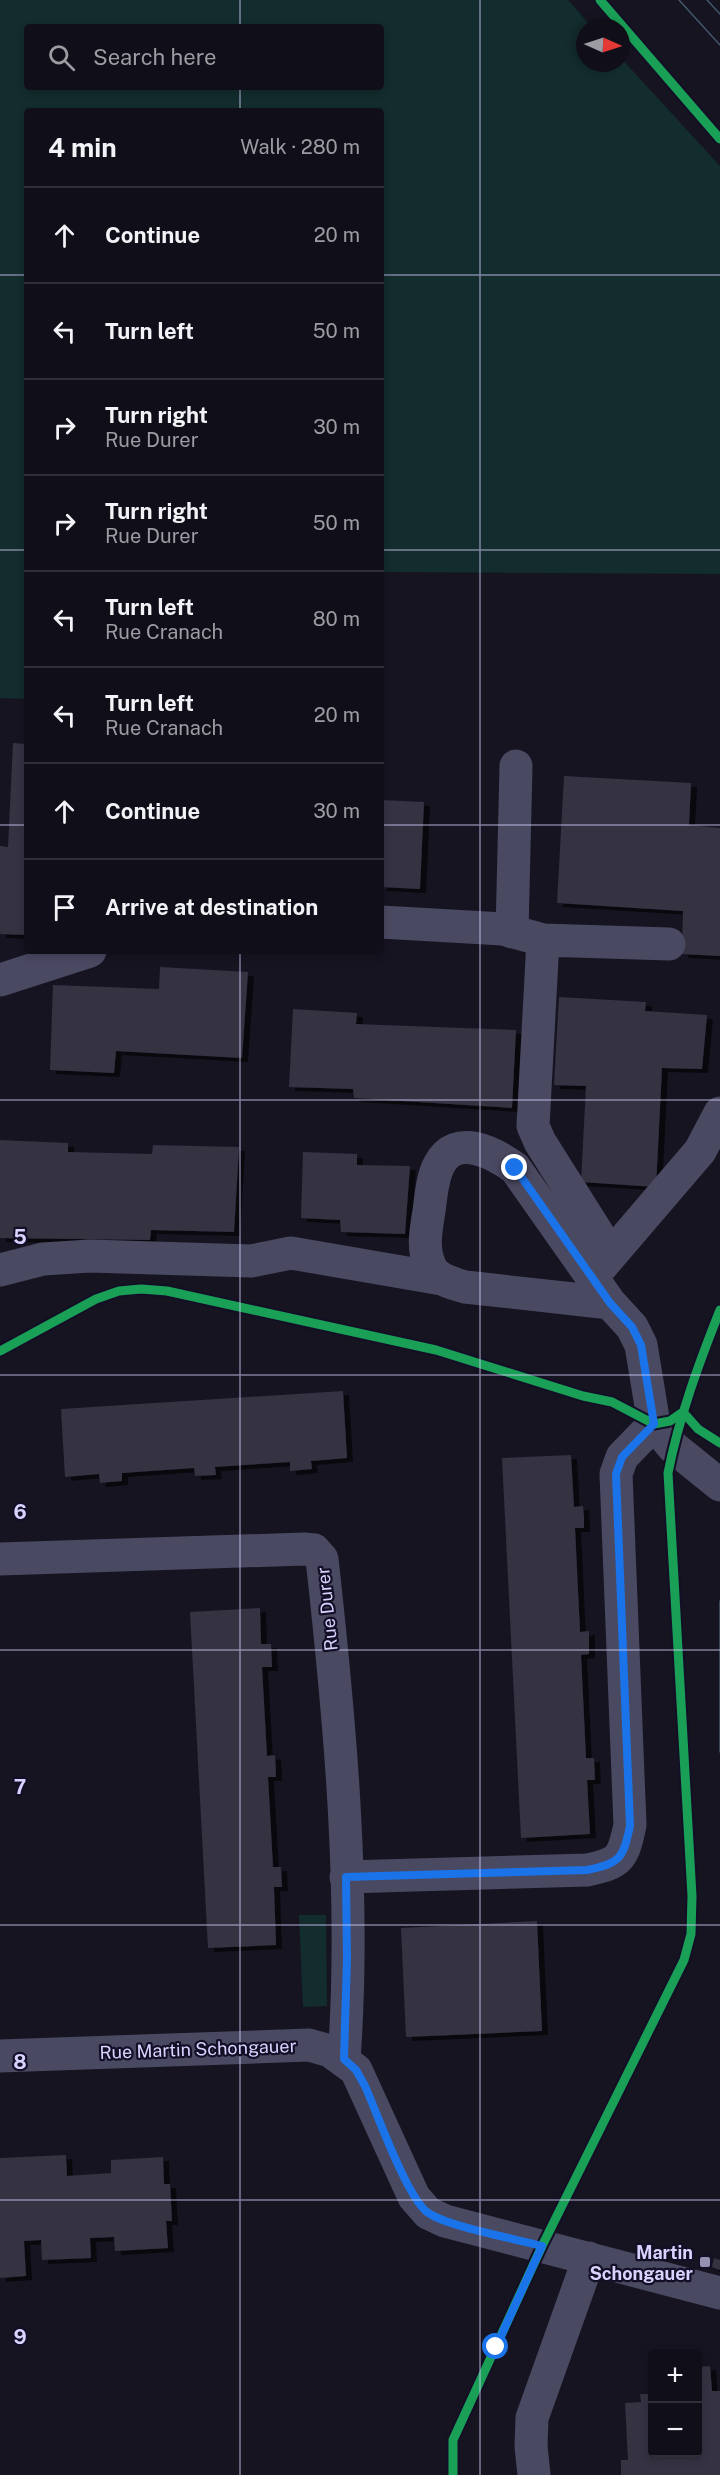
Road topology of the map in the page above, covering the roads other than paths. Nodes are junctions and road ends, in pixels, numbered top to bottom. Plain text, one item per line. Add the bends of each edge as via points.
1 (516, 766) dead end
2 (384, 922) edge
3 (512, 932) junction
4 (543, 940) junction
5 (669, 944) dead end
6 (81, 954) edge
7 (0, 980) edge
8 (720, 1113) edge
9 (0, 1270) edge
10 (604, 1278) junction
11 (442, 1279) junction
12 (654, 1424) junction
13 (720, 1485) edge
14 (0, 1559) edge
15 (346, 1877) junction
16 (0, 2056) edge
17 (344, 2059) junction
18 (589, 2258) junction
19 (720, 2293) edge
20 (534, 2475) edge

1 - 3 street
2 - 3 street
3 - 4 street
4 - 5 street
4 - 10 street via 533,1126
6 - 7 street
8 - 10 street via 700,1150
9 - 11 street via 43,1259 90,1256 251,1261 291,1252
10 - 11 street via 465,1287
10 - 11 street via 515,1168 495,1154 473,1147 452,1151 439,1165 431,1192 424,1244 430,1268
10 - 12 street via 641,1345
12 - 13 street via 673,1447
12 - 15 street via 622,1457 616,1474 630,1826 624,1852 609,1865 587,1870
14 - 15 street, Rue Durer via 314,1550 322,1559 336,1690
15 - 17 street, Rue Durer
16 - 17 street, Rue Martin Schongauer via 309,2045
17 - 18 street, Rue Martin Schongauer via 365,2086 414,2197 428,2213 445,2221
18 - 19 street, Rue Martin Schongauer
18 - 20 street via 532,2418

